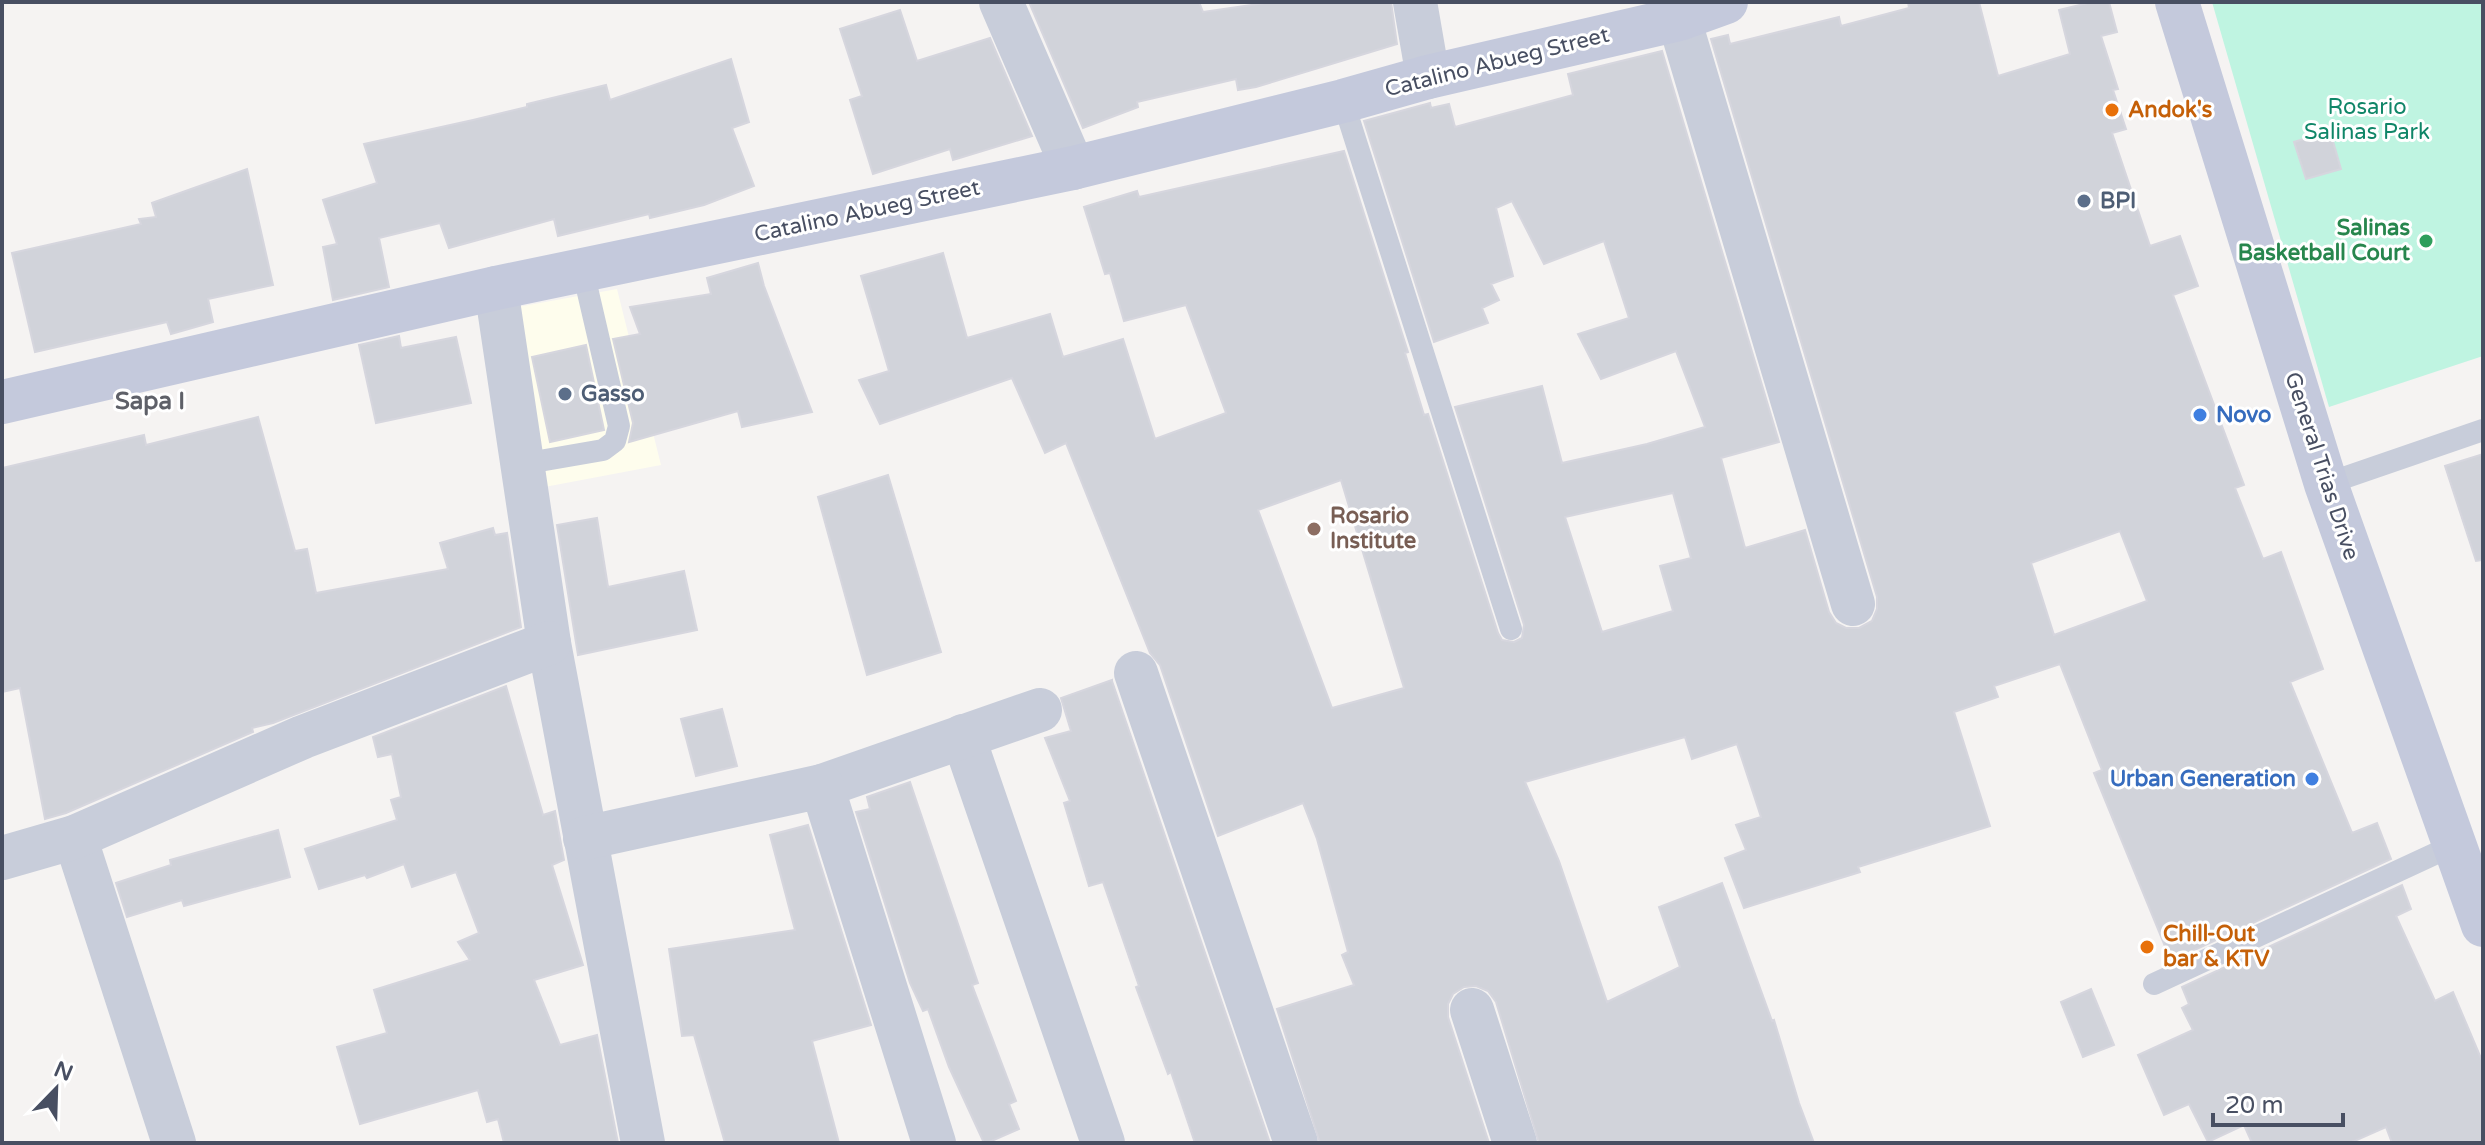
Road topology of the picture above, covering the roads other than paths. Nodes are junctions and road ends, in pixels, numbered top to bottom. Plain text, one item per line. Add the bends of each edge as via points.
1 (1001, 2) edge
2 (1415, 2) edge
3 (1726, 2) edge
4 (2177, 2) edge
5 (1679, 19) junction
6 (1428, 77) junction
7 (1343, 101) junction
8 (1073, 168) junction
9 (583, 271) junction
10 (496, 288) junction
11 (2, 402) edge
12 (2483, 430) edge
13 (522, 464) junction
14 (2326, 484) junction
15 (1853, 604) dead end
16 (1511, 629) dead end
17 (549, 643) junction
18 (1136, 673) dead end
19 (1040, 710) dead end
20 (963, 736) junction
21 (822, 786) junction
22 (75, 837) junction
23 (585, 838) junction
24 (2454, 845) junction
25 (2, 858) edge
26 (2483, 925) edge
27 (2154, 984) dead end
28 (1472, 1010) dead end
29 (174, 1143) edge
30 (643, 1143) edge
31 (934, 1143) edge
32 (1103, 1143) edge
33 (1296, 1143) edge
34 (1515, 1143) edge

1 - 8 street
2 - 6 street
3 - 5 street, Catalino Abueg Street
4 - 14 street, General Trias Drive
5 - 6 street, Catalino Abueg Street
5 - 15 street
6 - 7 street, Catalino Abueg Street
7 - 8 street, Catalino Abueg Street
7 - 16 lane
8 - 9 street, Catalino Abueg Street
9 - 10 street, Catalino Abueg Street
9 - 13 lane via 619,426 615,441 603,450
10 - 11 street, Catalino Abueg Street
10 - 13 street
12 - 14 lane
13 - 17 street
14 - 24 street, General Trias Drive
17 - 22 street via 303,737
17 - 23 street
18 - 33 street
19 - 20 street
20 - 21 street
20 - 32 street
21 - 23 street
21 - 31 street
22 - 25 street
22 - 29 street
23 - 30 street
24 - 26 street, General Trias Drive
24 - 27 lane
28 - 34 street

